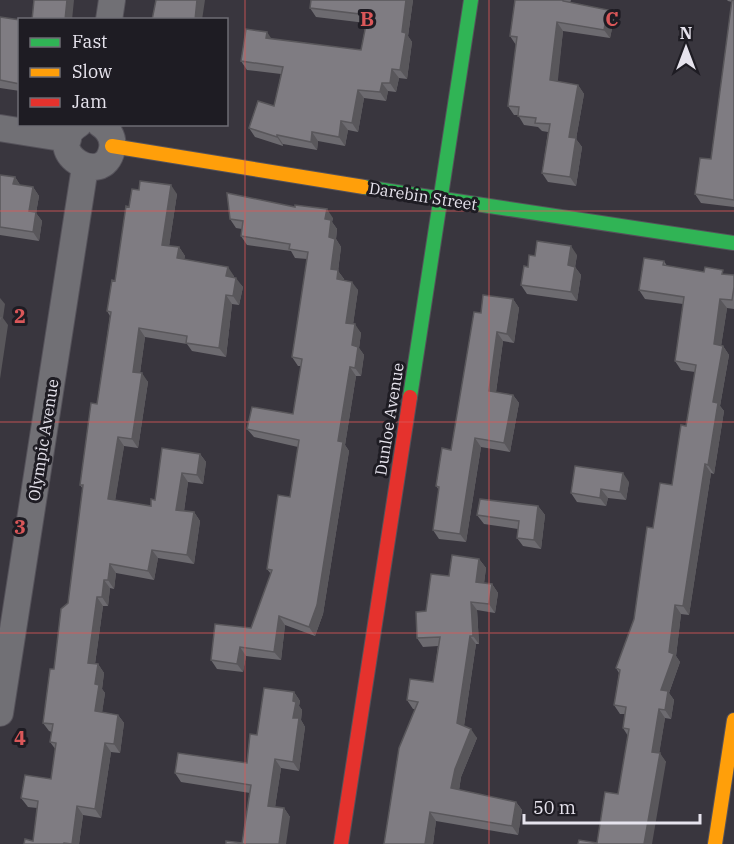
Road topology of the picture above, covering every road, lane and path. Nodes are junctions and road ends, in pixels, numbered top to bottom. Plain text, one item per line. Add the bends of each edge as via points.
1 (112, 0) edge
2 (471, 0) edge
3 (109, 18) edge
4 (0, 128) edge
5 (73, 132) edge
6 (106, 135) edge
7 (85, 167) junction
8 (440, 199) junction
9 (734, 243) edge
10 (0, 713) edge
11 (734, 720) edge
12 (340, 844) edge
13 (715, 844) edge

1 - 3 street
2 - 8 street, Dunloe Avenue
4 - 5 street
5 - 7 street via 68,153
6 - 7 street via 106,160
6 - 8 street, Darebin Street
7 - 10 street, Olympic Avenue
8 - 9 street, Darebin Street
8 - 12 street, Dunloe Avenue
11 - 13 street

